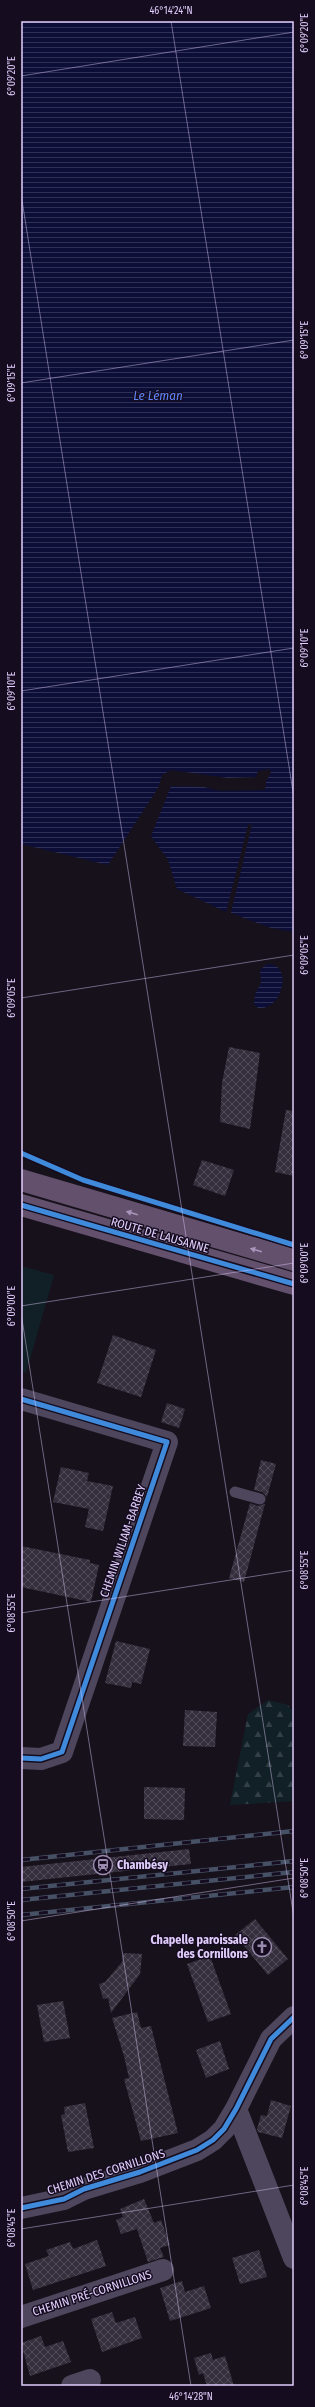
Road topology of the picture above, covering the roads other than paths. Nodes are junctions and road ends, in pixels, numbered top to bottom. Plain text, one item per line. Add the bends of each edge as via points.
1 (21, 1180) edge
2 (21, 1205) edge
3 (294, 1260) edge
4 (294, 1284) edge
5 (21, 1399) edge
6 (235, 1492) dead end
7 (260, 1499) dead end
8 (21, 1758) edge
9 (294, 2017) edge
10 (236, 2109) junction
11 (21, 2208) edge
12 (294, 2258) edge
13 (163, 2270) dead end
14 (21, 2317) edge

3 -> 1 main road, ROUTE DE LAUSANNE
2 - 4 main road, ROUTE DE LAUSANNE
5 - 8 street, CHEMIN WILIAM-BARBEY via 167,1442 62,1752 41,1759
6 - 7 lane
9 - 10 street, CHEMIN DES CORNILLONS via 271,2039
10 - 11 street, CHEMIN DES CORNILLONS via 213,2140 197,2150 140,2172 84,2189 64,2199
10 - 12 street
13 - 14 street, CHEMIN PRÉ-CORNILLONS

